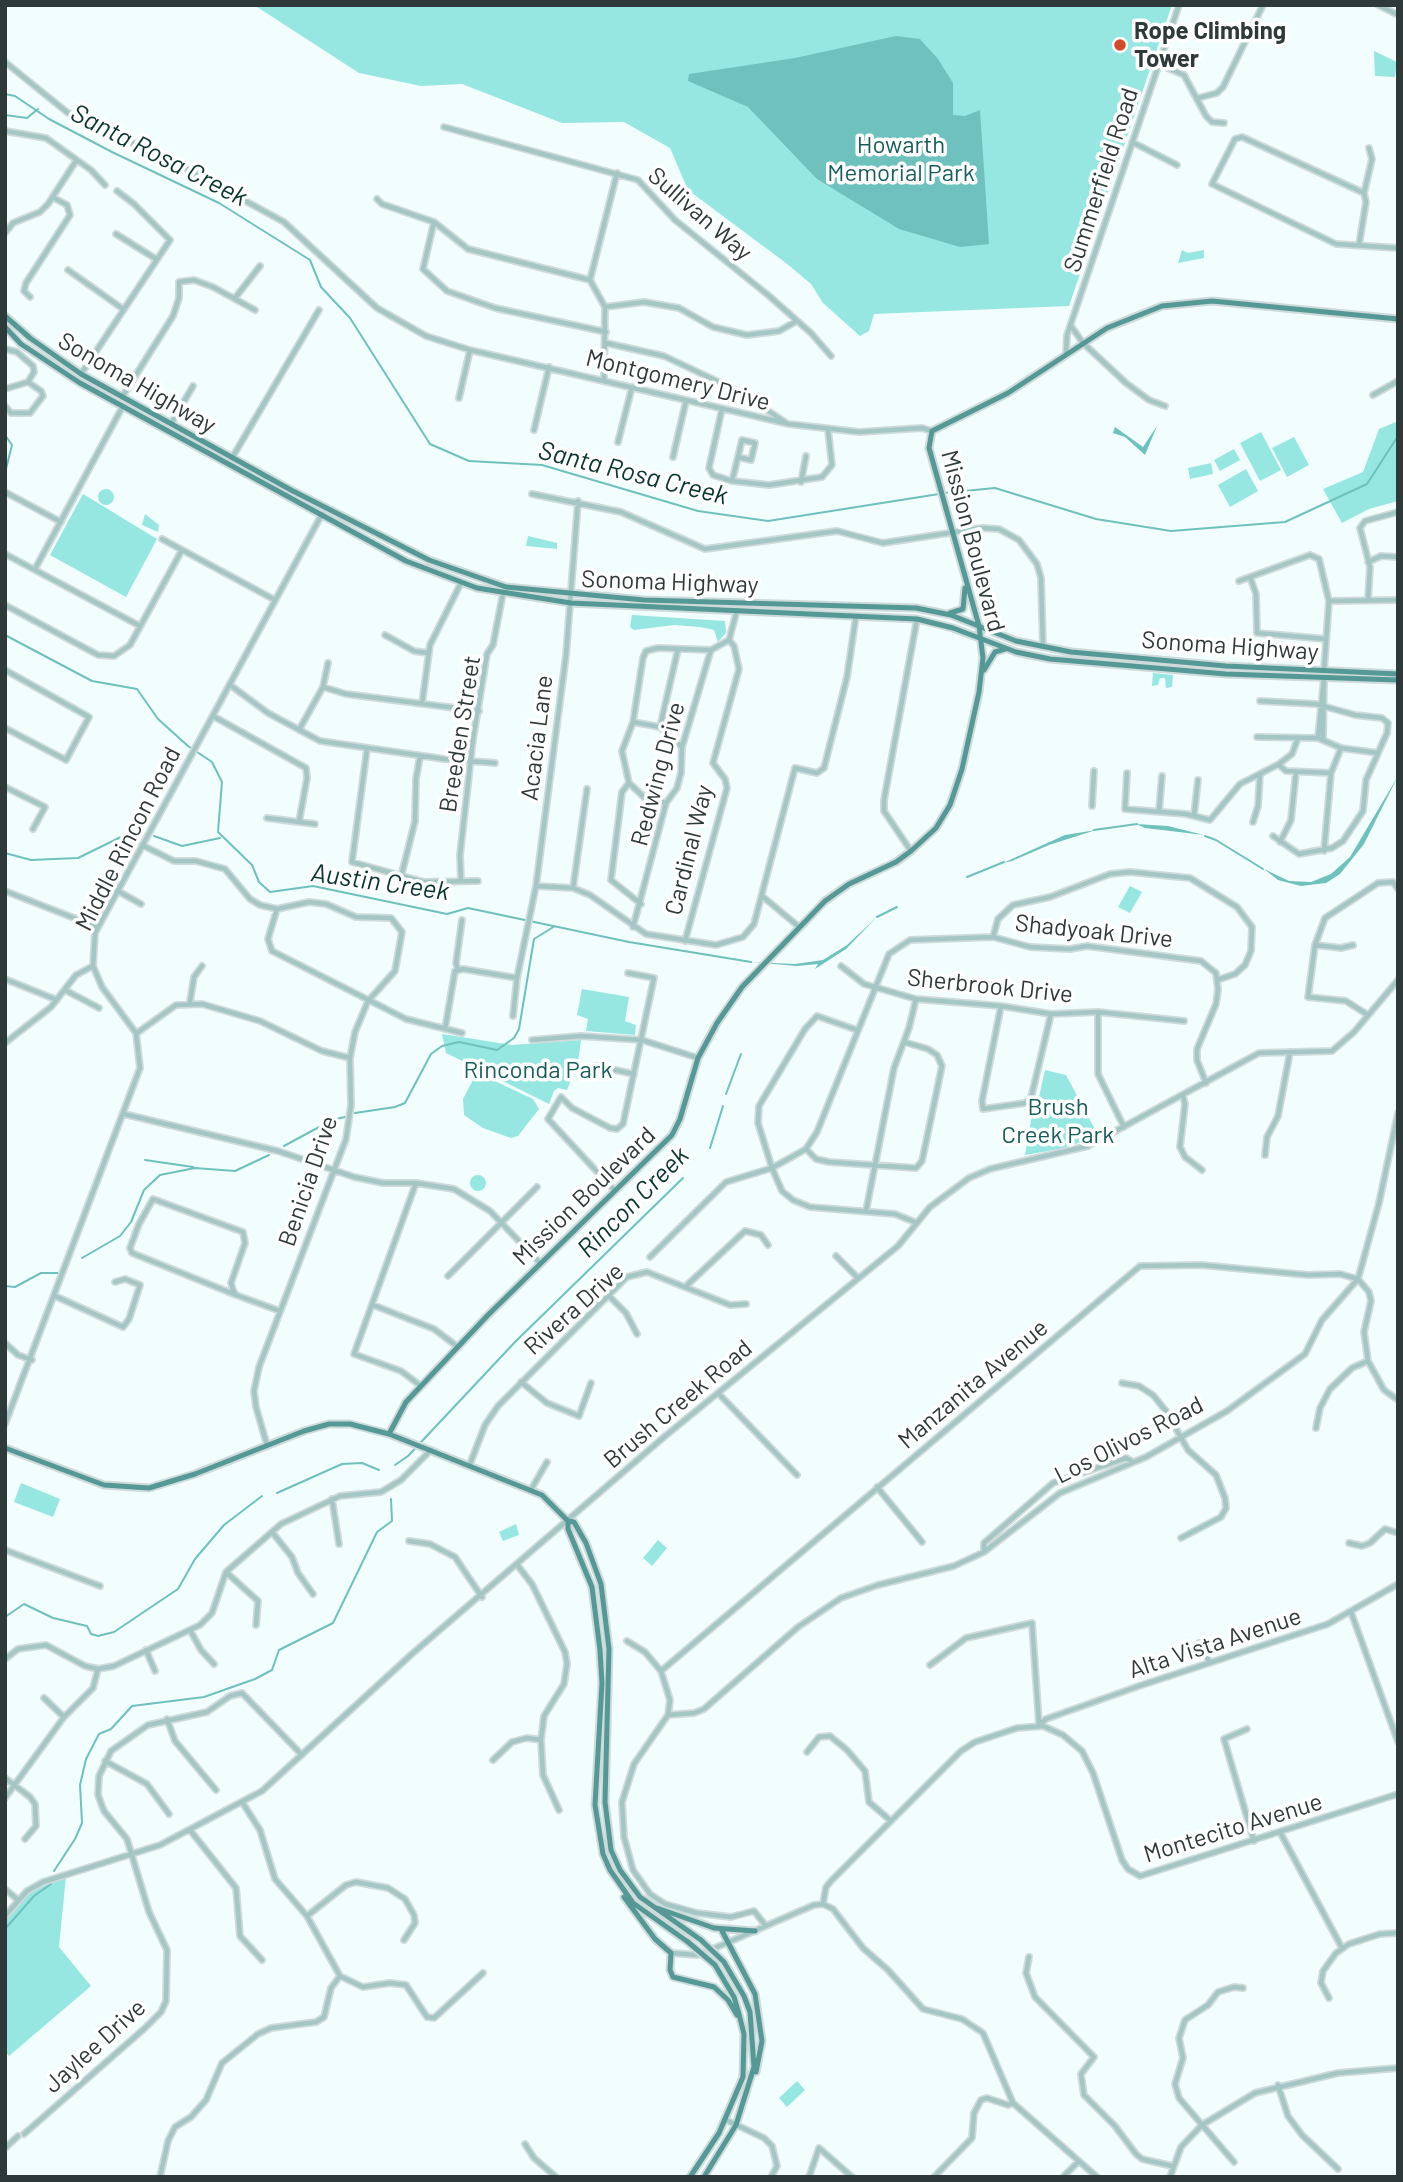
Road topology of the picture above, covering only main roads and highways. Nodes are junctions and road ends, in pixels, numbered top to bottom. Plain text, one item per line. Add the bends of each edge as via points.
1 (5, 316) edge
2 (1398, 319) edge
3 (5, 327) edge
4 (124, 398) junction
5 (123, 406) junction
6 (932, 431) joint
7 (323, 511) junction
8 (965, 582) junction
9 (571, 599) junction
10 (737, 601) junction
11 (737, 610) junction
12 (944, 613) junction
13 (978, 625) junction
14 (981, 638) junction
15 (1007, 649) junction
16 (1324, 670) junction
17 (982, 673) junction
18 (1398, 674) edge
19 (1324, 678) junction
20 (1398, 680) edge
21 (389, 1434) junction
22 (5, 1448) edge
23 (568, 1521) junction
24 (615, 1878) junction
25 (640, 1897) junction
26 (721, 1930) junction
27 (755, 1931) road end
28 (744, 2034) junction
29 (752, 2081) junction
30 (690, 2177) edge
31 (704, 2177) edge

1 - 4 main road, Sonoma Highway via 47,351
2 - 6 main road, Montgomery Drive via 1197,301 1143,312 1107,327 1008,393
3 - 5 main road, Sonoma Highway via 50,365
4 - 5 main road
4 - 7 main road, Sonoma Highway
5 - 7 main road, Sonoma Highway
6 - 8 main road, Mission Boulevard via 929,448
7 - 9 main road, Sonoma Highway via 460,573
7 - 9 main road, Sonoma Highway via 406,561 461,583 503,593
8 - 12 main road via 963,610
8 - 13 main road, Mission Boulevard
9 - 10 main road, Sonoma Highway
9 - 11 main road, Sonoma Highway
10 - 11 main road
10 - 12 main road, Sonoma Highway
11 - 14 main road, Sonoma Highway via 917,619
12 - 13 main road, Sonoma Highway
13 - 14 main road, Mission Boulevard
13 - 16 main road, Sonoma Highway via 1016,641 1071,652
14 - 15 main road, Sonoma Highway
14 - 17 main road, Mission Boulevard
15 - 17 main road via 995,652
15 - 19 main road, Sonoma Highway via 1057,659
16 - 18 main road, Sonoma Highway
16 - 19 main road
17 - 21 main road, Mission Boulevard via 956,790 936,828 911,852 839,890 759,968 728,1006 698,1058 676,1129 421,1386 400,1410
19 - 20 main road, Sonoma Highway
21 - 22 main road via 360,1425 329,1424 169,1483 127,1488 95,1482
21 - 23 main road via 532,1489
23 - 24 main road via 595,1603 602,1683 595,1805 603,1854
23 - 25 main road via 574,1522 586,1543 604,1601 610,1683 606,1826 620,1870
24 - 28 main road, bridge via 647,1915 715,1965 734,1997
24 - 28 main road via 647,1929 671,1953 673,1977 702,1982 722,1993
25 - 26 main road via 657,1908
25 - 29 main road, bridge via 724,1962 750,2012
26 - 27 main road
26 - 29 main road via 755,1994 760,2061
28 - 30 main road via 743,2077 726,2120
29 - 31 main road via 736,2125

